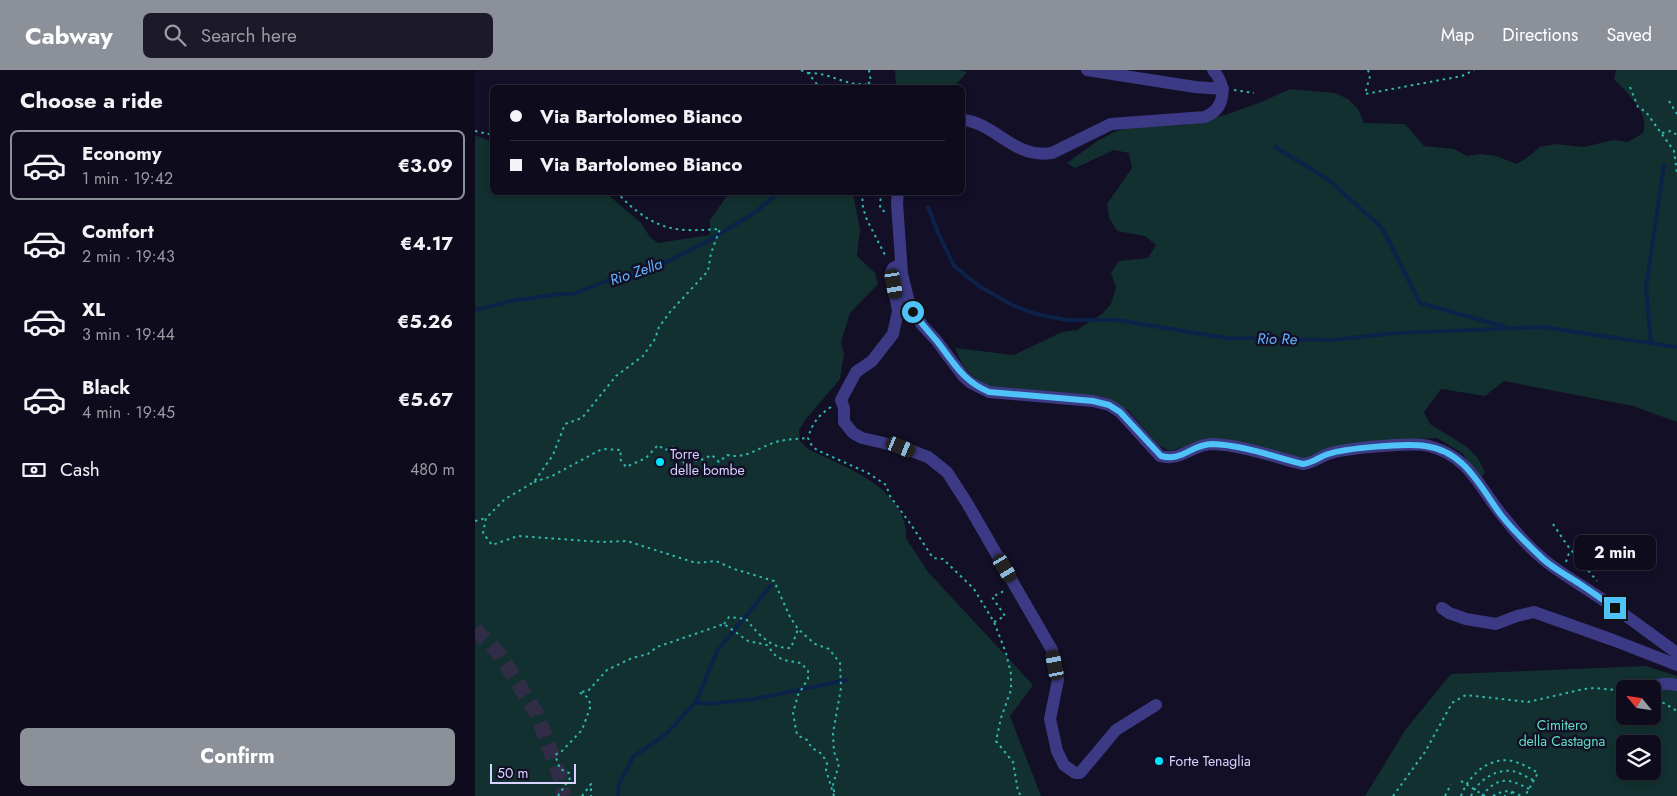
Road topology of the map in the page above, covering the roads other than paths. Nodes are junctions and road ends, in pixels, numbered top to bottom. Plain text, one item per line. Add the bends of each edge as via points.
1 (1087, 70) edge
2 (1213, 70) edge
3 (1223, 89) junction
4 (965, 120) edge
5 (897, 195) edge
6 (897, 266) junction
7 (1442, 608) dead end
8 (1677, 653) edge
9 (1677, 665) edge
10 (1661, 683) edge
11 (1677, 685) edge
12 (1156, 705) dead end

1 - 3 street
2 - 3 street
3 - 4 street via 1220,105 1205,117 1111,124 1060,150 1043,154 1013,146 976,123
5 - 6 street
6 - 8 street via 913,312 971,383 989,392 1109,405 1120,412 1161,456 1175,458 1210,444 1237,447 1303,464 1327,454 1413,445 1427,446 1449,455 1471,471 1510,526 1542,558
6 - 12 street via 891,277 897,311 893,334 872,361 856,372 841,400 844,422 862,438 928,457 947,472 1051,650 1057,680 1050,720 1057,751 1069,770 1081,773 1116,730
7 - 9 street via 1466,619 1495,624 1534,612
10 - 11 street

